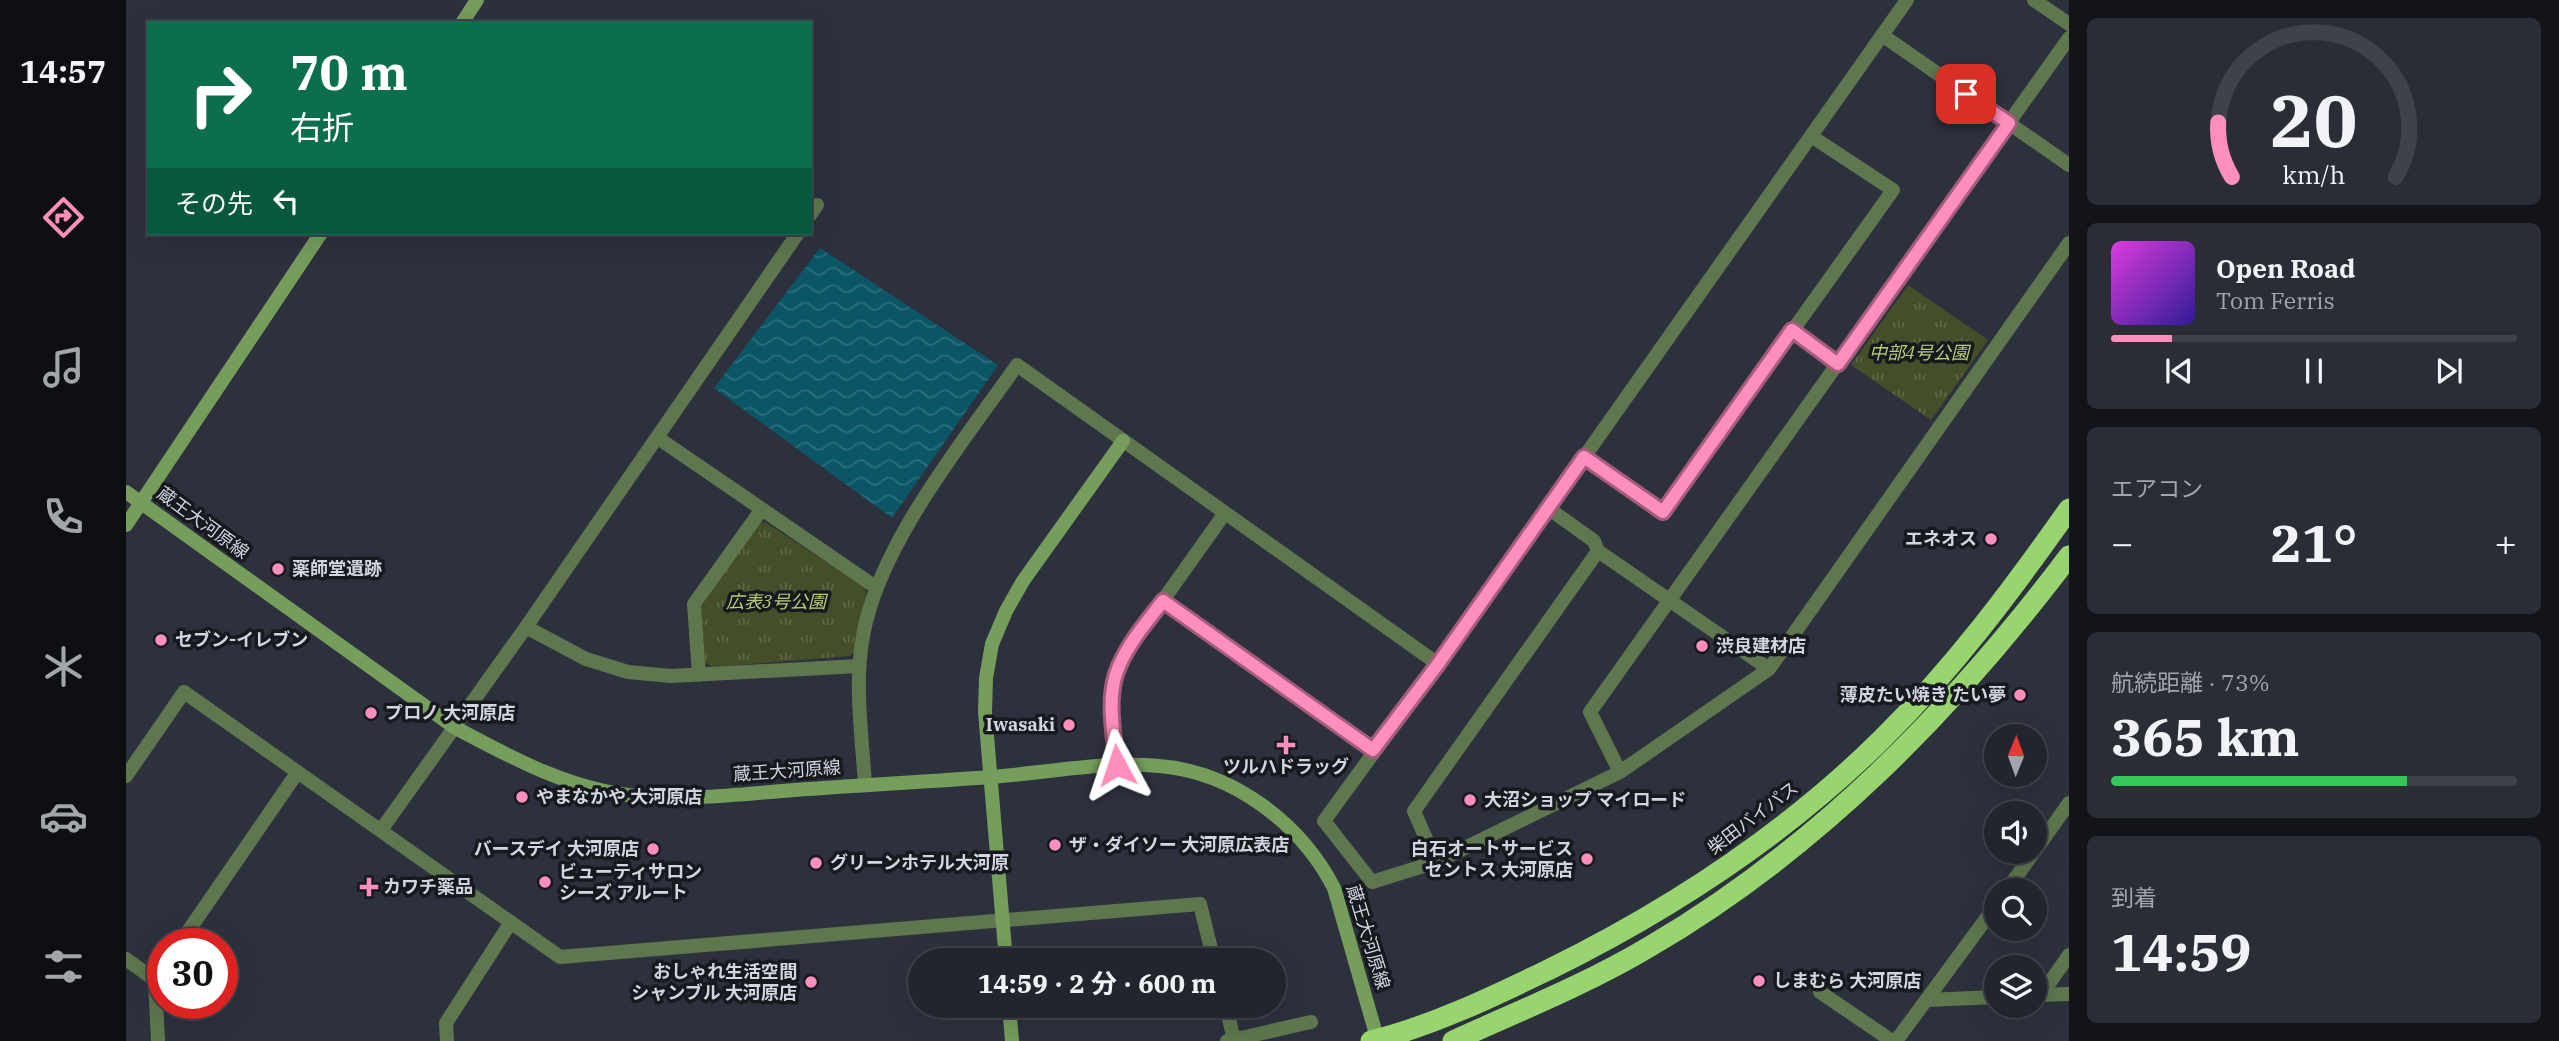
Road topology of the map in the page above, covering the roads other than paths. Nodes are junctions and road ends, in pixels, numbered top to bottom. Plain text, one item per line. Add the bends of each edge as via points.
1 (477, 0) edge
2 (1907, 0) edge
3 (2034, 0) edge
4 (463, 21) edge
5 (2069, 24) edge
6 (1882, 35) junction
7 (2069, 38) edge
8 (2009, 123) junction
9 (1811, 136) junction
10 (2069, 165) edge
11 (320, 235) edge
12 (797, 235) edge
13 (2069, 243) edge
14 (1792, 330) junction
15 (1838, 364) junction
16 (658, 438) junction
17 (1123, 441) junction
18 (1584, 457) junction
19 (126, 492) edge
20 (142, 503) junction
21 (1548, 508) junction
22 (762, 509) junction
23 (2069, 509) edge
24 (1225, 513) junction
25 (126, 526) edge
26 (1598, 551) junction
27 (2069, 556) edge
28 (877, 588) junction
29 (1671, 600) junction
30 (1163, 601) junction
31 (526, 627) junction
32 (1438, 664) junction
33 (859, 666) junction
34 (1769, 669) junction
35 (699, 675) junction
36 (454, 727) junction
37 (1373, 750) junction
38 (1117, 765) junction
39 (1620, 772) junction
40 (297, 773) junction
41 (126, 776) edge
42 (991, 777) junction
43 (865, 785) junction
44 (2069, 803) edge
45 (381, 830) junction
46 (2047, 835) edge
47 (1437, 862) junction
48 (1002, 920) junction
49 (511, 922) junction
50 (1984, 922) edge
51 (190, 928) edge
52 (1005, 948) edge
53 (1211, 948) edge
54 (2069, 955) edge
55 (126, 959) edge
56 (147, 969) edge
57 (2047, 983) edge
58 (1820, 992) dead end
59 (2069, 994) edge
60 (2047, 995) edge
61 (1984, 998) edge
62 (1926, 1000) junction
63 (1010, 1018) edge
64 (1228, 1018) edge
65 (158, 1019) edge
66 (1311, 1021) dead end
67 (1376, 1040) edge
68 (158, 1041) edge
69 (447, 1041) edge
70 (1012, 1041) edge
71 (1231, 1041) edge
72 (1453, 1041) edge
73 (1894, 1041) edge

1 - 4 main road
2 - 6 street
3 - 5 street
6 - 8 street
6 - 9 street
7 - 8 street
8 - 10 street
8 - 15 street
9 - 14 street via 1892,190
9 - 18 street
11 - 20 main road
12 - 16 street
13 - 34 street
14 - 15 street
14 - 18 street via 1663,512
15 - 29 street
16 - 22 street
16 - 31 street
17 - 24 street
17 - 28 street via 1017,365 915,513
17 - 42 main road via 1023,581 992,644 985,712
18 - 21 street
19 - 20 main road, 蔵王大河原線
20 - 25 main road
20 - 36 main road, 蔵王大河原線
21 - 26 street via 1594,541
21 - 32 street
22 - 28 street
22 - 35 street via 694,604
23 - 67 highway, 柴田バイパス via 2002,604 1882,740 1751,850 1658,912 1590,949 1499,993
24 - 30 street
24 - 32 street
26 - 29 street
26 - 47 street via 1414,811
27 - 72 highway via 1972,678 1850,800 1789,853 1647,949
28 - 33 street
29 - 34 street
29 - 39 street via 1590,712
30 - 37 street
30 - 38 street via 1116,674 1112,703
31 - 35 street via 586,659 628,672
31 - 36 street
32 - 37 street
33 - 35 street
33 - 43 street
34 - 39 street
36 - 43 main road, 蔵王大河原線 via 551,776 635,796 687,798
36 - 45 street
37 - 47 street via 1324,821 1372,882
38 - 42 main road, 蔵王大河原線
38 - 67 main road, 蔵王大河原線 via 1161,766 1204,776 1269,809 1297,834 1334,888
39 - 47 street
40 - 41 street via 184,692
40 - 45 street
40 - 51 street
42 - 43 main road, 蔵王大河原線
42 - 48 main road
44 - 46 street
45 - 49 street
48 - 49 street via 560,957
48 - 52 main road
48 - 53 street via 1200,904
49 - 69 street via 446,1023
50 - 62 street
54 - 57 street
55 - 56 street
58 - 73 street
59 - 60 street
61 - 62 street
62 - 73 street
63 - 70 main road
64 - 71 street
65 - 68 street
66 - 71 street

